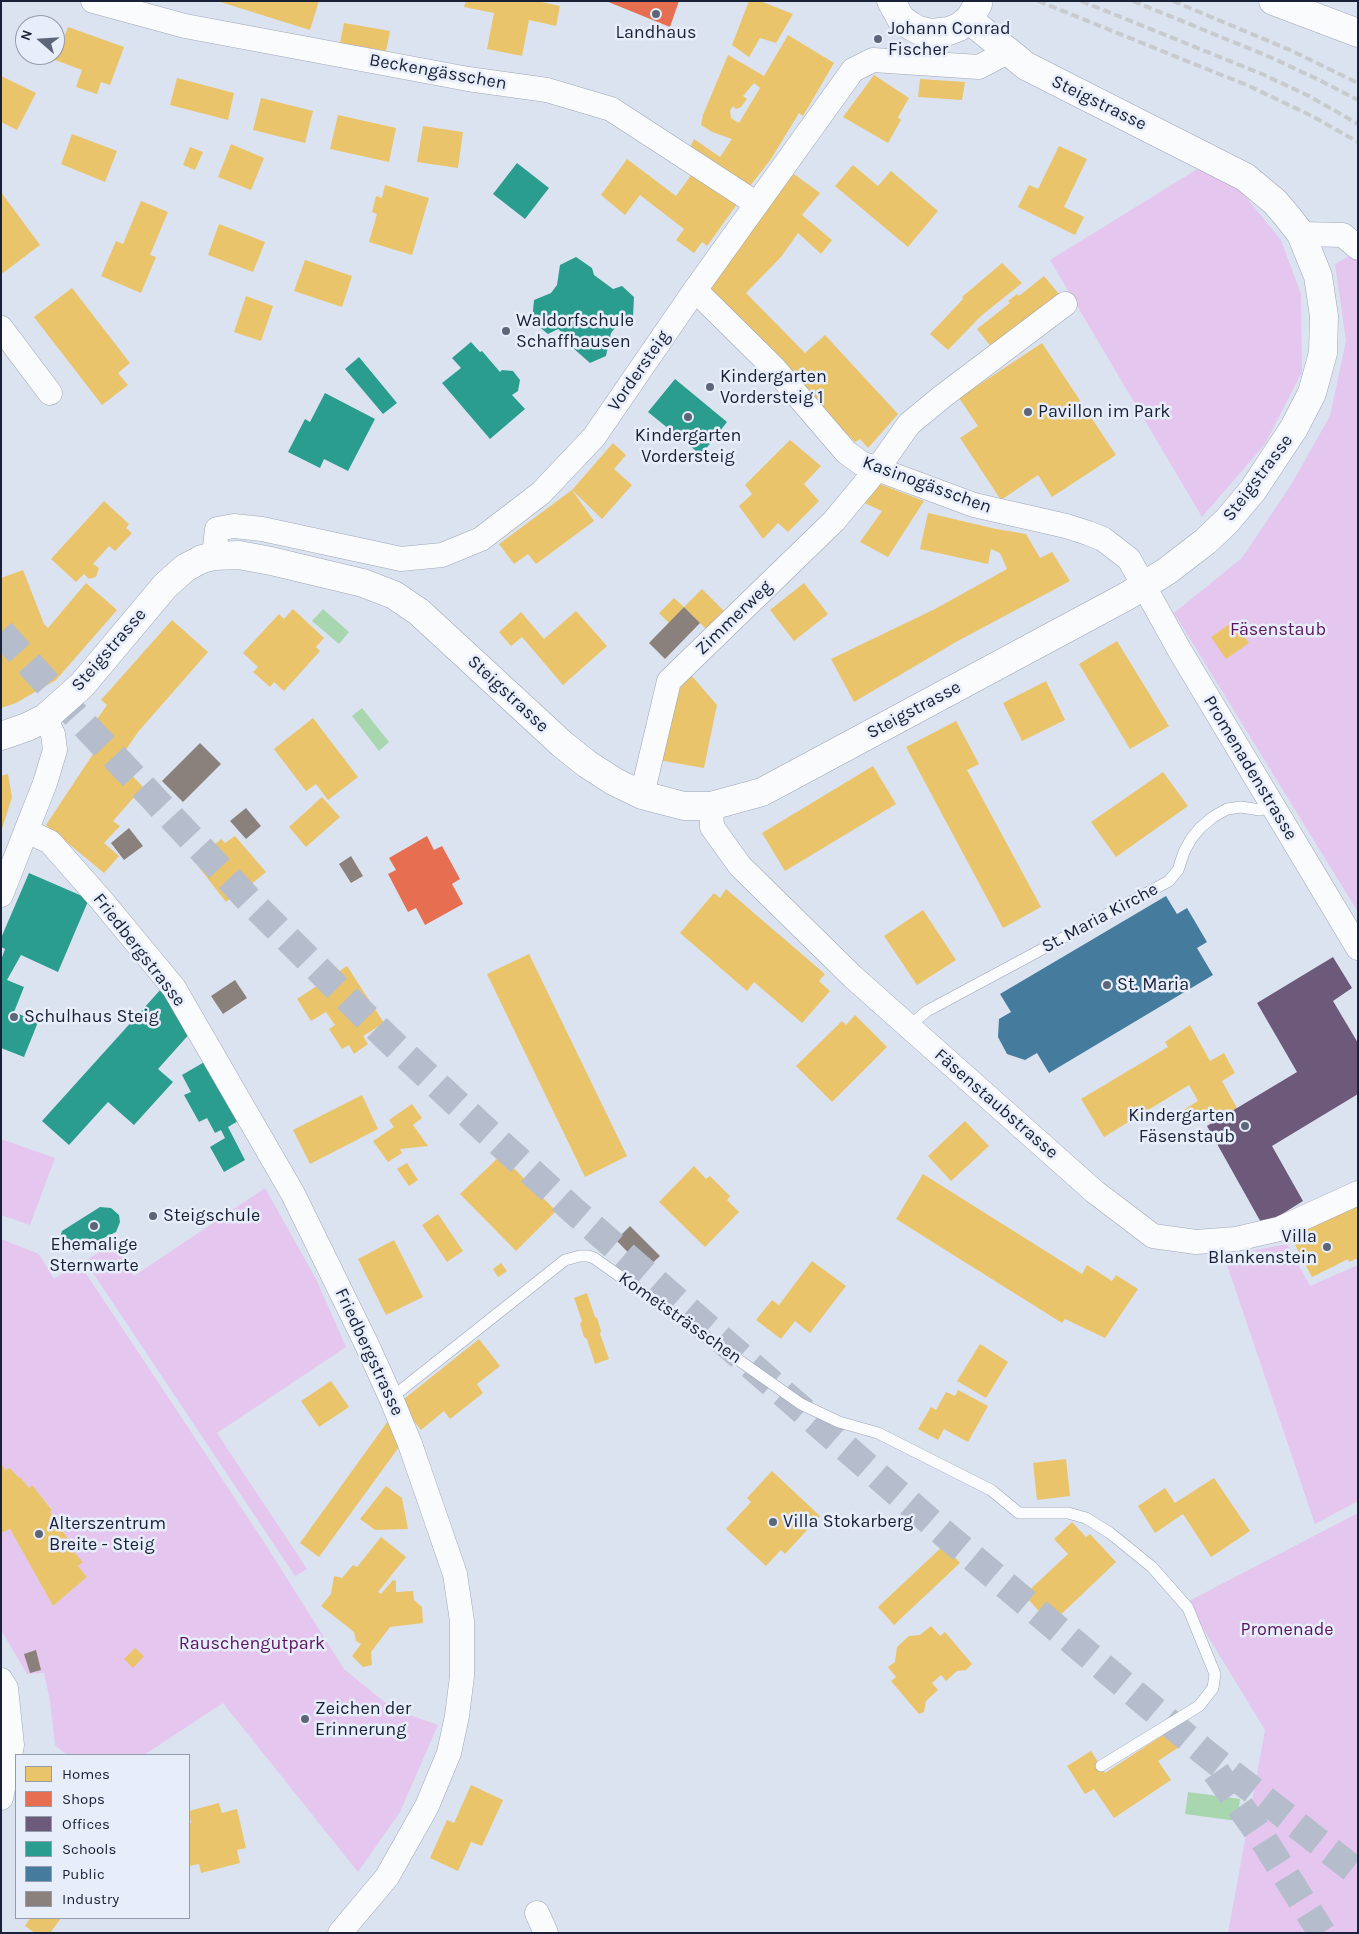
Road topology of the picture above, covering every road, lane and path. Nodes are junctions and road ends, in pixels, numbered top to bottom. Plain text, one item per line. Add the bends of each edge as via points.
1 (93, 1) edge
2 (891, 1) edge
3 (1273, 1) edge
4 (975, 9) edge
5 (1358, 33) edge
6 (1008, 52) junction
7 (757, 204) junction
8 (1301, 234) junction
9 (1358, 248) edge
10 (695, 290) junction
11 (1065, 304) dead end
12 (1, 328) edge
13 (50, 393) dead end
14 (878, 468) junction
15 (214, 556) junction
16 (1145, 586) junction
17 (45, 718) junction
18 (1, 736) edge
19 (642, 795) junction
20 (710, 806) junction
21 (1273, 806) junction
22 (27, 830) junction
23 (1, 894) edge
24 (1358, 948) edge
25 (908, 1027) junction
26 (1358, 1193) edge
27 (391, 1398) junction
28 (1, 1680) edge
29 (1101, 1766) dead end
30 (1, 1798) edge
31 (340, 1933) edge

1 - 7 street, Beckengässchen via 185,26 468,79 547,90 612,109
2 - 4 street via 902,19 918,30 932,33 959,26
3 - 5 street
4 - 6 street, Steigstrasse via 978,27
6 - 7 street, Vordersteig via 979,67 873,60 854,70
6 - 8 street, Steigstrasse via 1040,74 1245,177 1276,202
7 - 10 street, Vordersteig
8 - 9 street via 1343,235
8 - 16 street, Steigstrasse via 1318,276 1324,316 1323,353 1312,394 1253,490 1228,521
10 - 14 street, Kasinogässchen via 774,368 846,452
10 - 15 street, Vordersteig via 594,437 541,493 482,539 442,555 401,559 234,526 217,529
11 - 14 street, Zimmerweg via 909,424
12 - 13 street
14 - 16 street, Kasinogässchen via 974,505 1066,526 1103,540 1129,559
14 - 19 street, Zimmerweg via 834,521 670,681
15 - 17 street, Steigstrasse via 185,568 165,586 82,685
15 - 19 street, Steigstrasse via 239,555 271,561 394,595 419,612 562,744 615,782
16 - 20 street, Steigstrasse via 762,792
16 - 21 street, Promenadenstrasse
17 - 18 street, Steigstrasse
17 - 22 street via 54,734 55,750
19 - 20 street, Steigstrasse via 684,806
20 - 25 street, Fäsenstaubstrasse via 712,827 740,866
21 - 24 street, Promenadenstrasse
21 - 25 lane, St. Maria Kirche via 1260,810 1228,809 1213,818 1191,839 1178,870 1169,881 926,1011
22 - 23 street
22 - 27 street, Friedbergstrasse via 50,842 174,988 293,1194
25 - 26 street, Fäsenstaubstrasse via 1095,1192 1153,1236 1196,1242 1236,1240 1279,1229
27 - 29 lane, Kometsträsschen via 565,1260 588,1256 801,1404 839,1422 878,1433 991,1490 1019,1513 1068,1513 1086,1518 1152,1567 1188,1608 1215,1674 1213,1688 1199,1706
27 - 31 street, Friedbergstrasse via 455,1574 462,1621 462,1676 449,1752 428,1806 387,1877
28 - 30 street via 6,1688 12,1745

